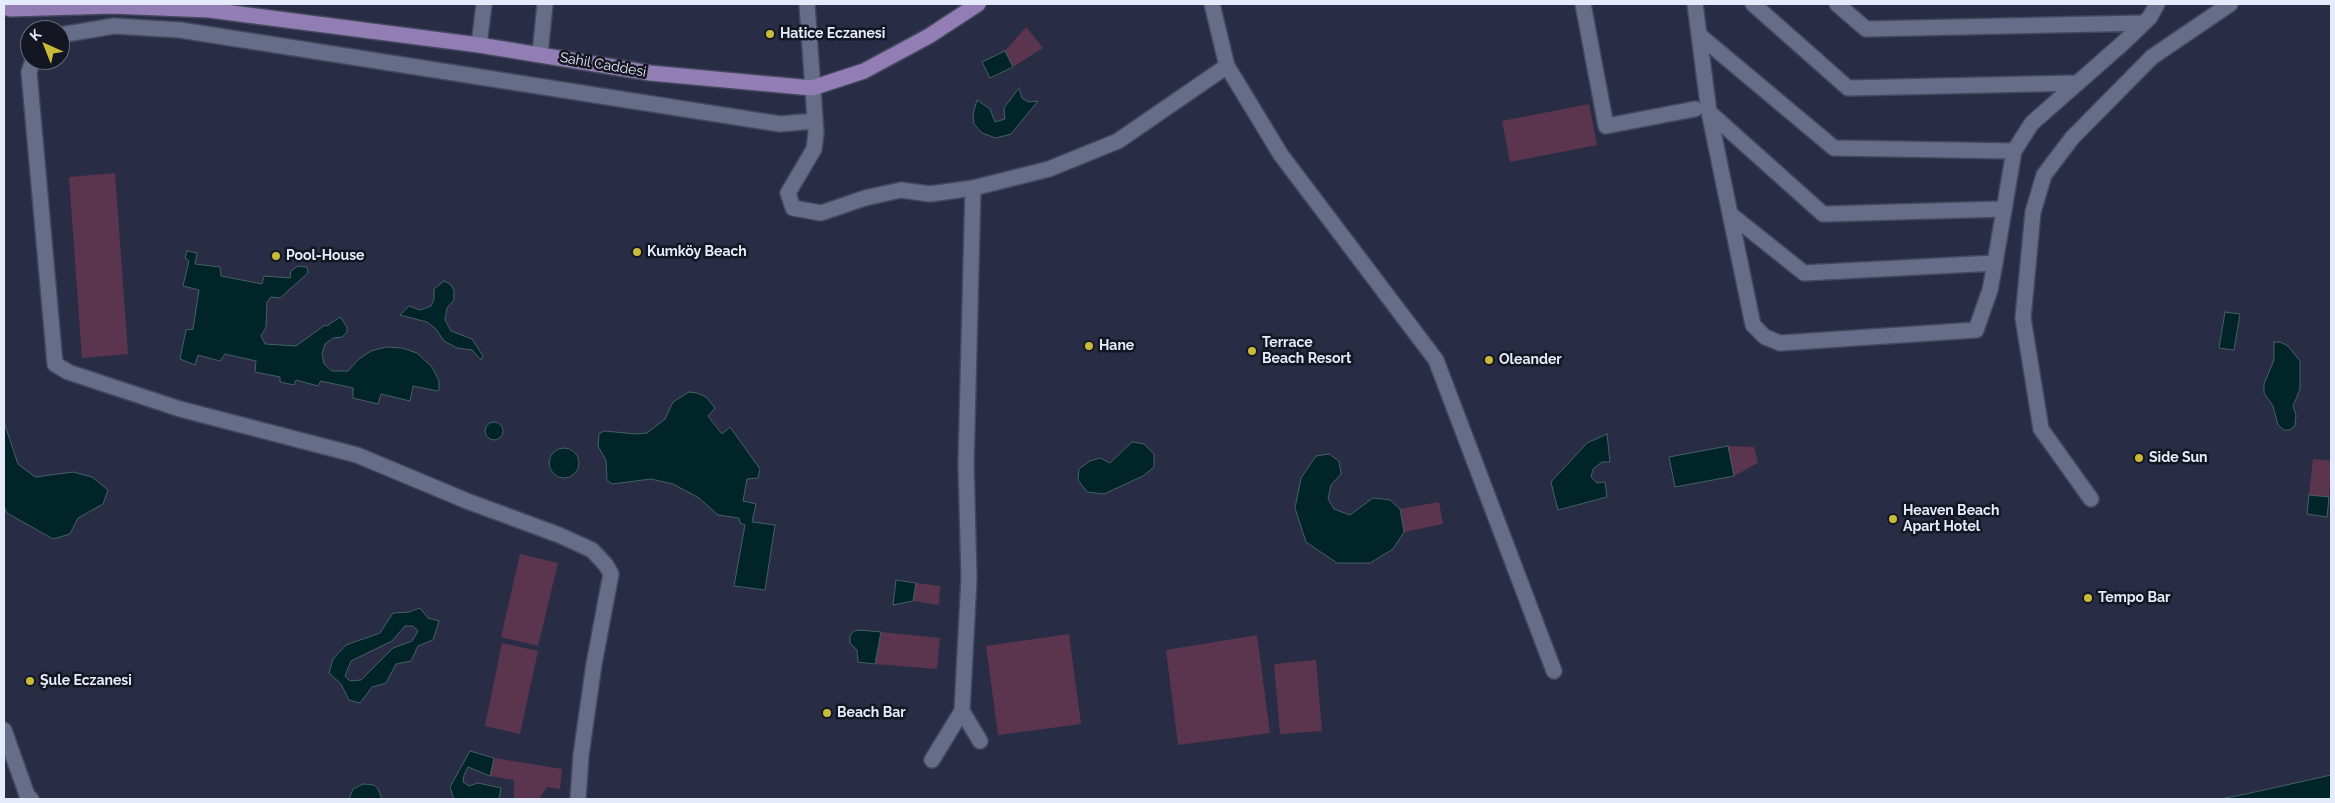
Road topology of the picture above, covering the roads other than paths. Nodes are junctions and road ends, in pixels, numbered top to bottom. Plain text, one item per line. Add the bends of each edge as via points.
1 (187, 4) edge
2 (484, 4) edge
3 (546, 4) edge
4 (806, 4) edge
5 (978, 4) edge
6 (1212, 4) edge
7 (1583, 4) edge
8 (1695, 4) edge
9 (1753, 4) edge
10 (1836, 4) edge
11 (2158, 4) edge
12 (2230, 4) edge
13 (8, 9) edge
14 (209, 10) junction
15 (2144, 23) junction
16 (70, 34) edge
17 (1699, 35) junction
18 (478, 45) junction
19 (540, 54) junction
20 (1226, 66) junction
21 (29, 70) edge
22 (2078, 83) junction
23 (812, 88) junction
24 (1702, 111) junction
25 (815, 121) junction
26 (2014, 151) junction
27 (973, 188) junction
28 (2004, 209) junction
29 (1730, 214) junction
30 (1996, 263) junction
31 (2091, 499) dead end
32 (1554, 671) dead end
33 (962, 711) junction
34 (4, 730) edge
35 (980, 741) dead end
36 (932, 760) dead end
37 (31, 799) edge
38 (578, 799) edge

1 - 14 main road
2 - 18 street
3 - 19 street
4 - 23 street
5 - 23 main road, Sahil Caddesi via 929,36 864,71
6 - 20 street
7 - 24 street via 1606,126
8 - 17 street
9 - 22 street via 1848,88
10 - 15 street via 1866,29
11 - 15 street
12 - 31 street via 2152,57 2072,138 2044,175 2032,212 2023,318 2041,430
13 - 14 main road via 112,6
14 - 18 main road, Sahil Caddesi
15 - 22 street
16 - 25 street via 114,26 180,30 780,124
17 - 24 street
17 - 26 street via 1834,148
18 - 19 main road, Sahil Caddesi
19 - 23 main road, Sahil Caddesi via 658,74
20 - 27 street via 1118,141 1049,169
20 - 32 street via 1281,154 1436,360
21 - 38 street via 55,364 68,372 180,409 357,455 559,535 592,550 606,565 611,574 594,664
22 - 26 street via 2032,123
23 - 25 street
24 - 28 street via 1823,214
24 - 29 street
25 - 27 street via 814,149 788,192 794,208 821,213 864,198 901,190 930,194
26 - 28 street
27 - 33 street via 966,464 968,578
28 - 30 street
29 - 30 street via 1804,273
29 - 30 street via 1753,325 1764,338 1780,343 1976,330
33 - 35 street
33 - 36 street
34 - 37 street

